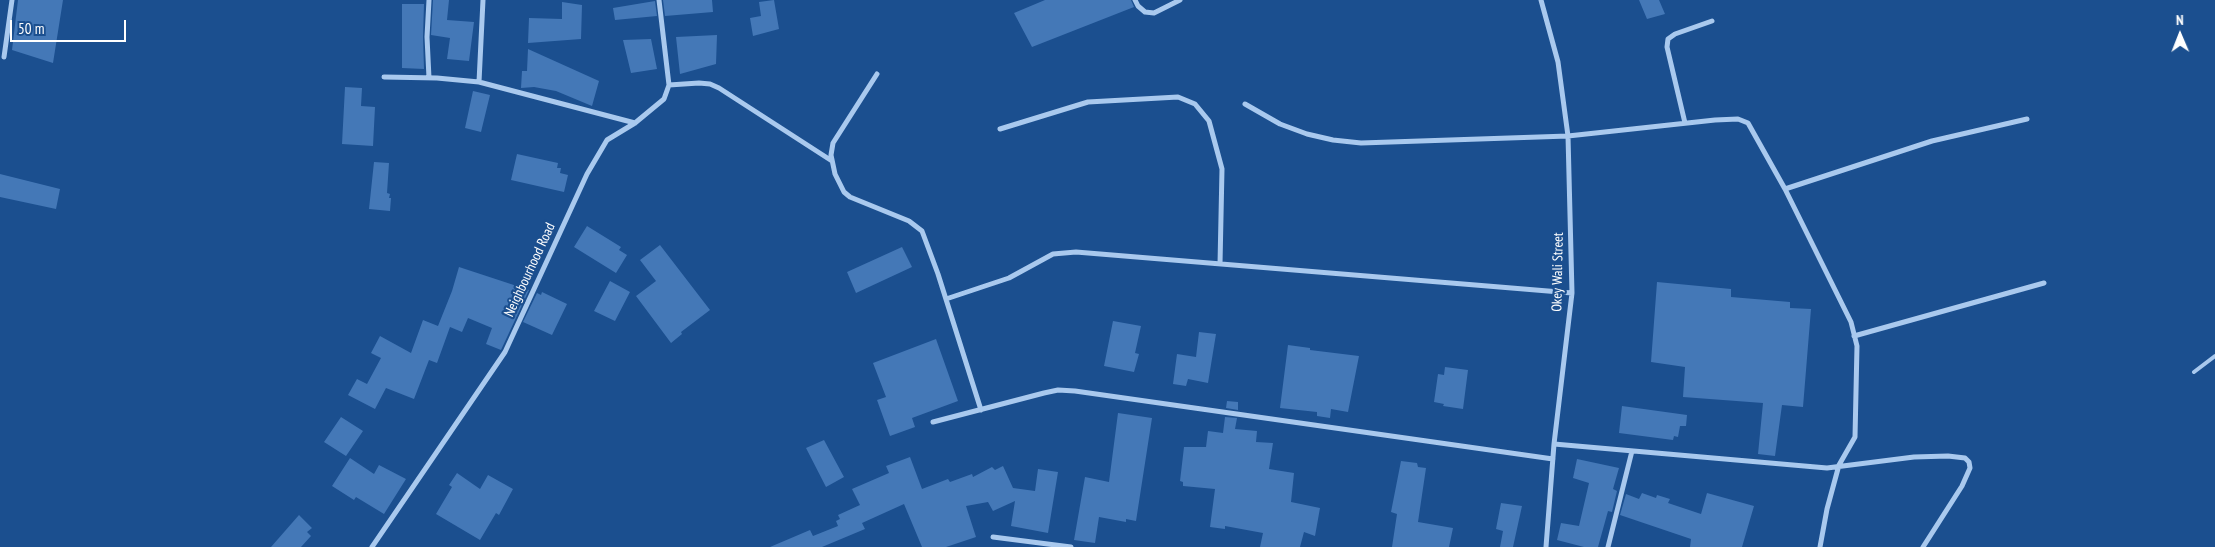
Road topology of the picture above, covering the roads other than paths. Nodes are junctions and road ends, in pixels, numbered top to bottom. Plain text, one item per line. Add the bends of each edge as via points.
1 (12, 0) edge
2 (429, 0) edge
3 (483, 0) edge
4 (659, 0) edge
5 (1135, 0) edge
6 (1180, 0) edge
7 (1541, 0) edge
8 (1712, 21) dead end
9 (4, 58) dead end
10 (877, 74) dead end
11 (384, 77) dead end
12 (429, 78) junction
13 (479, 82) junction
14 (669, 85) junction
15 (1245, 104) dead end
16 (2026, 120) dead end
17 (635, 123) junction
18 (1685, 123) junction
19 (1000, 129) dead end
20 (1568, 136) junction
21 (832, 161) junction
22 (1785, 189) junction
23 (1220, 264) junction
24 (2044, 283) dead end
25 (1572, 294) junction
26 (946, 299) junction
27 (1854, 336) junction
28 (2215, 356) edge
29 (2194, 372) dead end
30 (981, 410) junction
31 (933, 422) dead end
32 (1554, 444) junction
33 (1632, 451) junction
34 (1553, 459) junction
35 (1839, 465) junction
36 (993, 537) dead end
37 (372, 547) edge
38 (1071, 547) edge
39 (1546, 547) edge
40 (1608, 547) edge
41 (1820, 547) edge
42 (1923, 547) edge

1 - 9 street
2 - 12 street
3 - 13 street
4 - 14 street
5 - 6 street via 1145,12 1154,13
7 - 20 street, Okey Wali Street via 1558,62
8 - 18 street via 1668,39 1667,48
10 - 21 street via 833,143
11 - 12 street
12 - 13 street
13 - 17 street
14 - 17 street, Neighbourhood Road via 664,99
14 - 21 street via 699,83 714,86
15 - 20 street via 1280,124 1333,140 1361,143
16 - 22 street via 1932,141
17 - 37 street, Neighbourhood Road via 607,140 587,174 505,352
18 - 20 street
18 - 22 street via 1738,119 1748,123
19 - 23 street via 1088,102 1178,98 1195,104 1209,121 1222,168
20 - 25 street, Okey Wali Street
21 - 26 street via 844,192 850,197 909,221 922,232
22 - 27 street via 1851,322
23 - 25 street
23 - 26 street via 1076,252 1053,254 1009,278
24 - 27 street
25 - 32 street, Okey Wali Street
26 - 30 street
27 - 35 street via 1857,346 1855,437
28 - 29 lane
30 - 31 street
30 - 34 street via 1051,392 1075,391
32 - 33 street
32 - 34 street, Okey Wali Street
33 - 35 street via 1827,468
33 - 40 street
34 - 39 street, Okey Wali Street
35 - 41 street
35 - 42 street via 1940,456 1965,458 1970,468 1962,486
36 - 38 street

